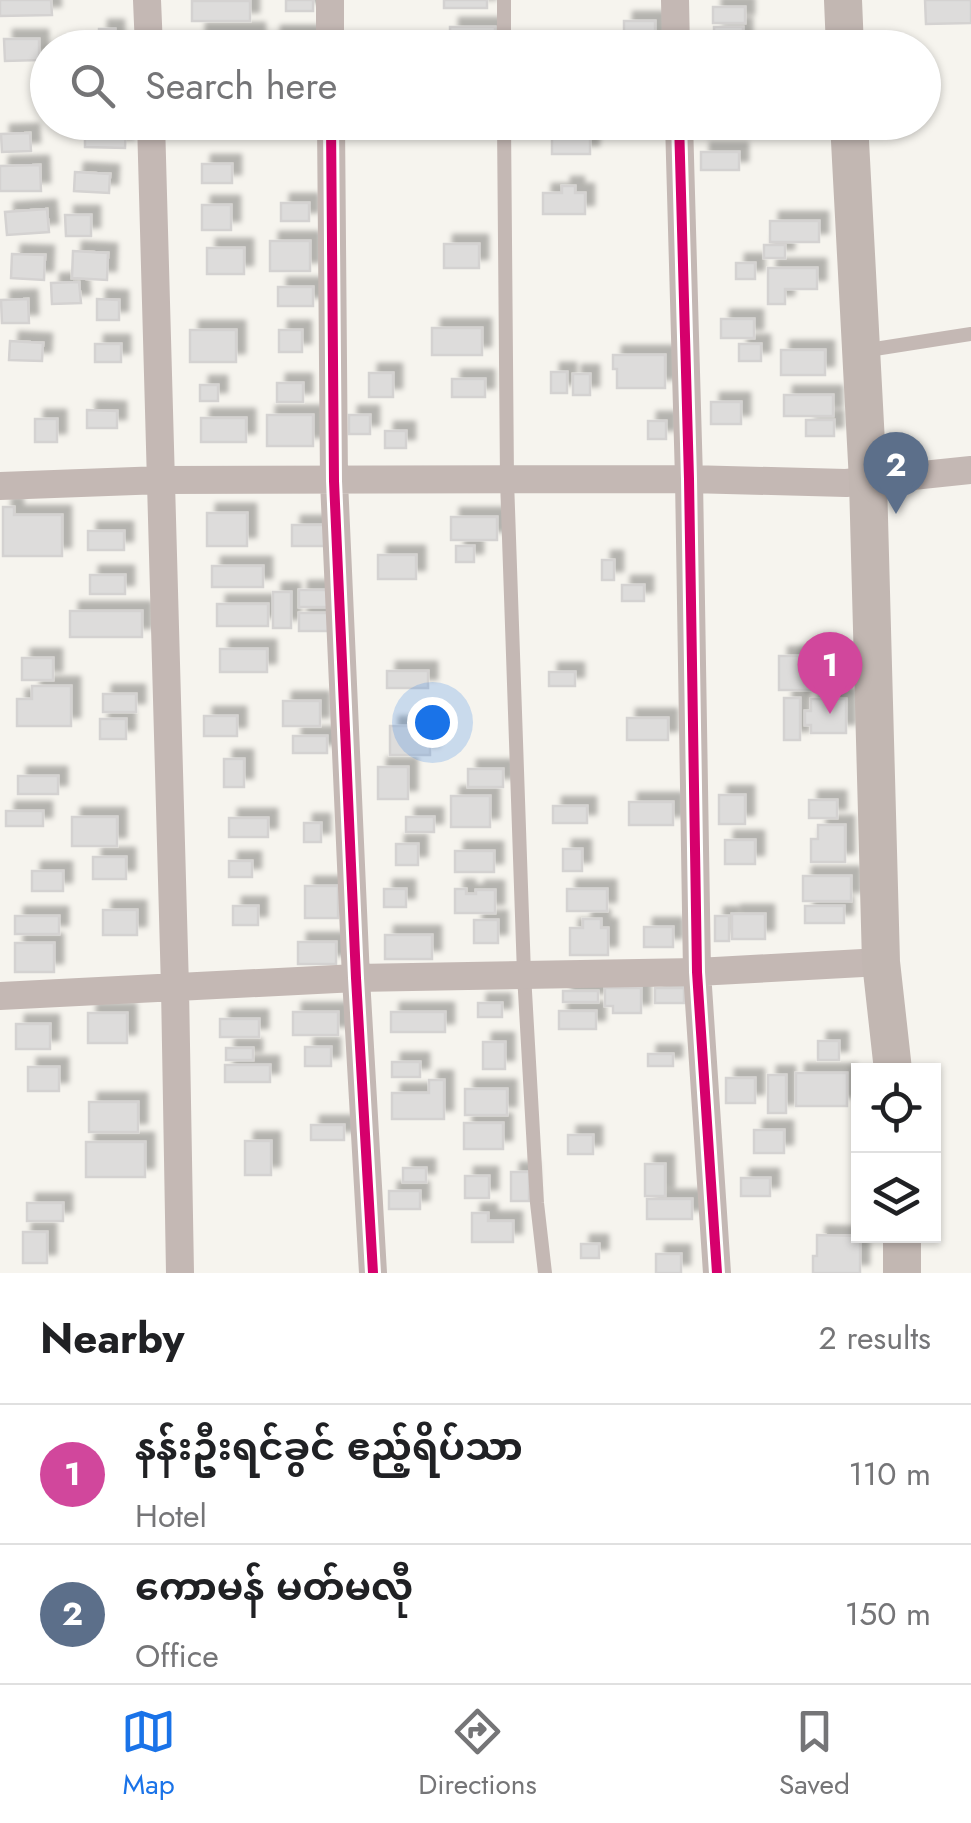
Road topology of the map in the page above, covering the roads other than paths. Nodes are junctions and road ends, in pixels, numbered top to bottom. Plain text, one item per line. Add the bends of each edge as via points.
1 (147, 0) edge
2 (330, 0) edge
3 (504, 0) edge
4 (675, 0) edge
5 (843, 0) edge
6 (148, 30) edge
7 (330, 30) edge
8 (504, 30) edge
9 (676, 30) edge
10 (844, 30) edge
11 (152, 140) edge
12 (331, 140) edge
13 (504, 140) edge
14 (679, 140) edge
15 (850, 140) edge
16 (971, 334) edge
17 (861, 351) junction
18 (971, 470) edge
19 (689, 479) junction
20 (162, 480) junction
21 (506, 480) junction
22 (334, 481) junction
23 (868, 481) junction
24 (0, 486) edge
25 (881, 962) junction
26 (696, 972) junction
27 (524, 974) junction
28 (356, 978) junction
29 (175, 988) junction
30 (0, 996) edge
31 (892, 1063) edge
32 (902, 1243) edge
33 (180, 1273) edge
34 (373, 1273) edge
35 (545, 1273) edge
36 (717, 1273) edge
37 (902, 1273) edge

1 - 6 street
2 - 7 street
3 - 8 lane
4 - 9 street
5 - 10 main road
11 - 20 street
12 - 22 street
13 - 21 lane
14 - 19 street
15 - 17 main road
16 - 17 lane
17 - 23 main road
18 - 23 street
19 - 21 street
19 - 23 street
19 - 26 street
20 - 22 street
20 - 24 street
20 - 29 street
21 - 22 street
21 - 27 lane
22 - 28 street
23 - 25 main road
25 - 26 street
25 - 31 main road
26 - 27 street
26 - 36 street
27 - 28 street
27 - 35 lane
28 - 29 street
28 - 34 street
29 - 30 street
29 - 33 street
32 - 37 main road

